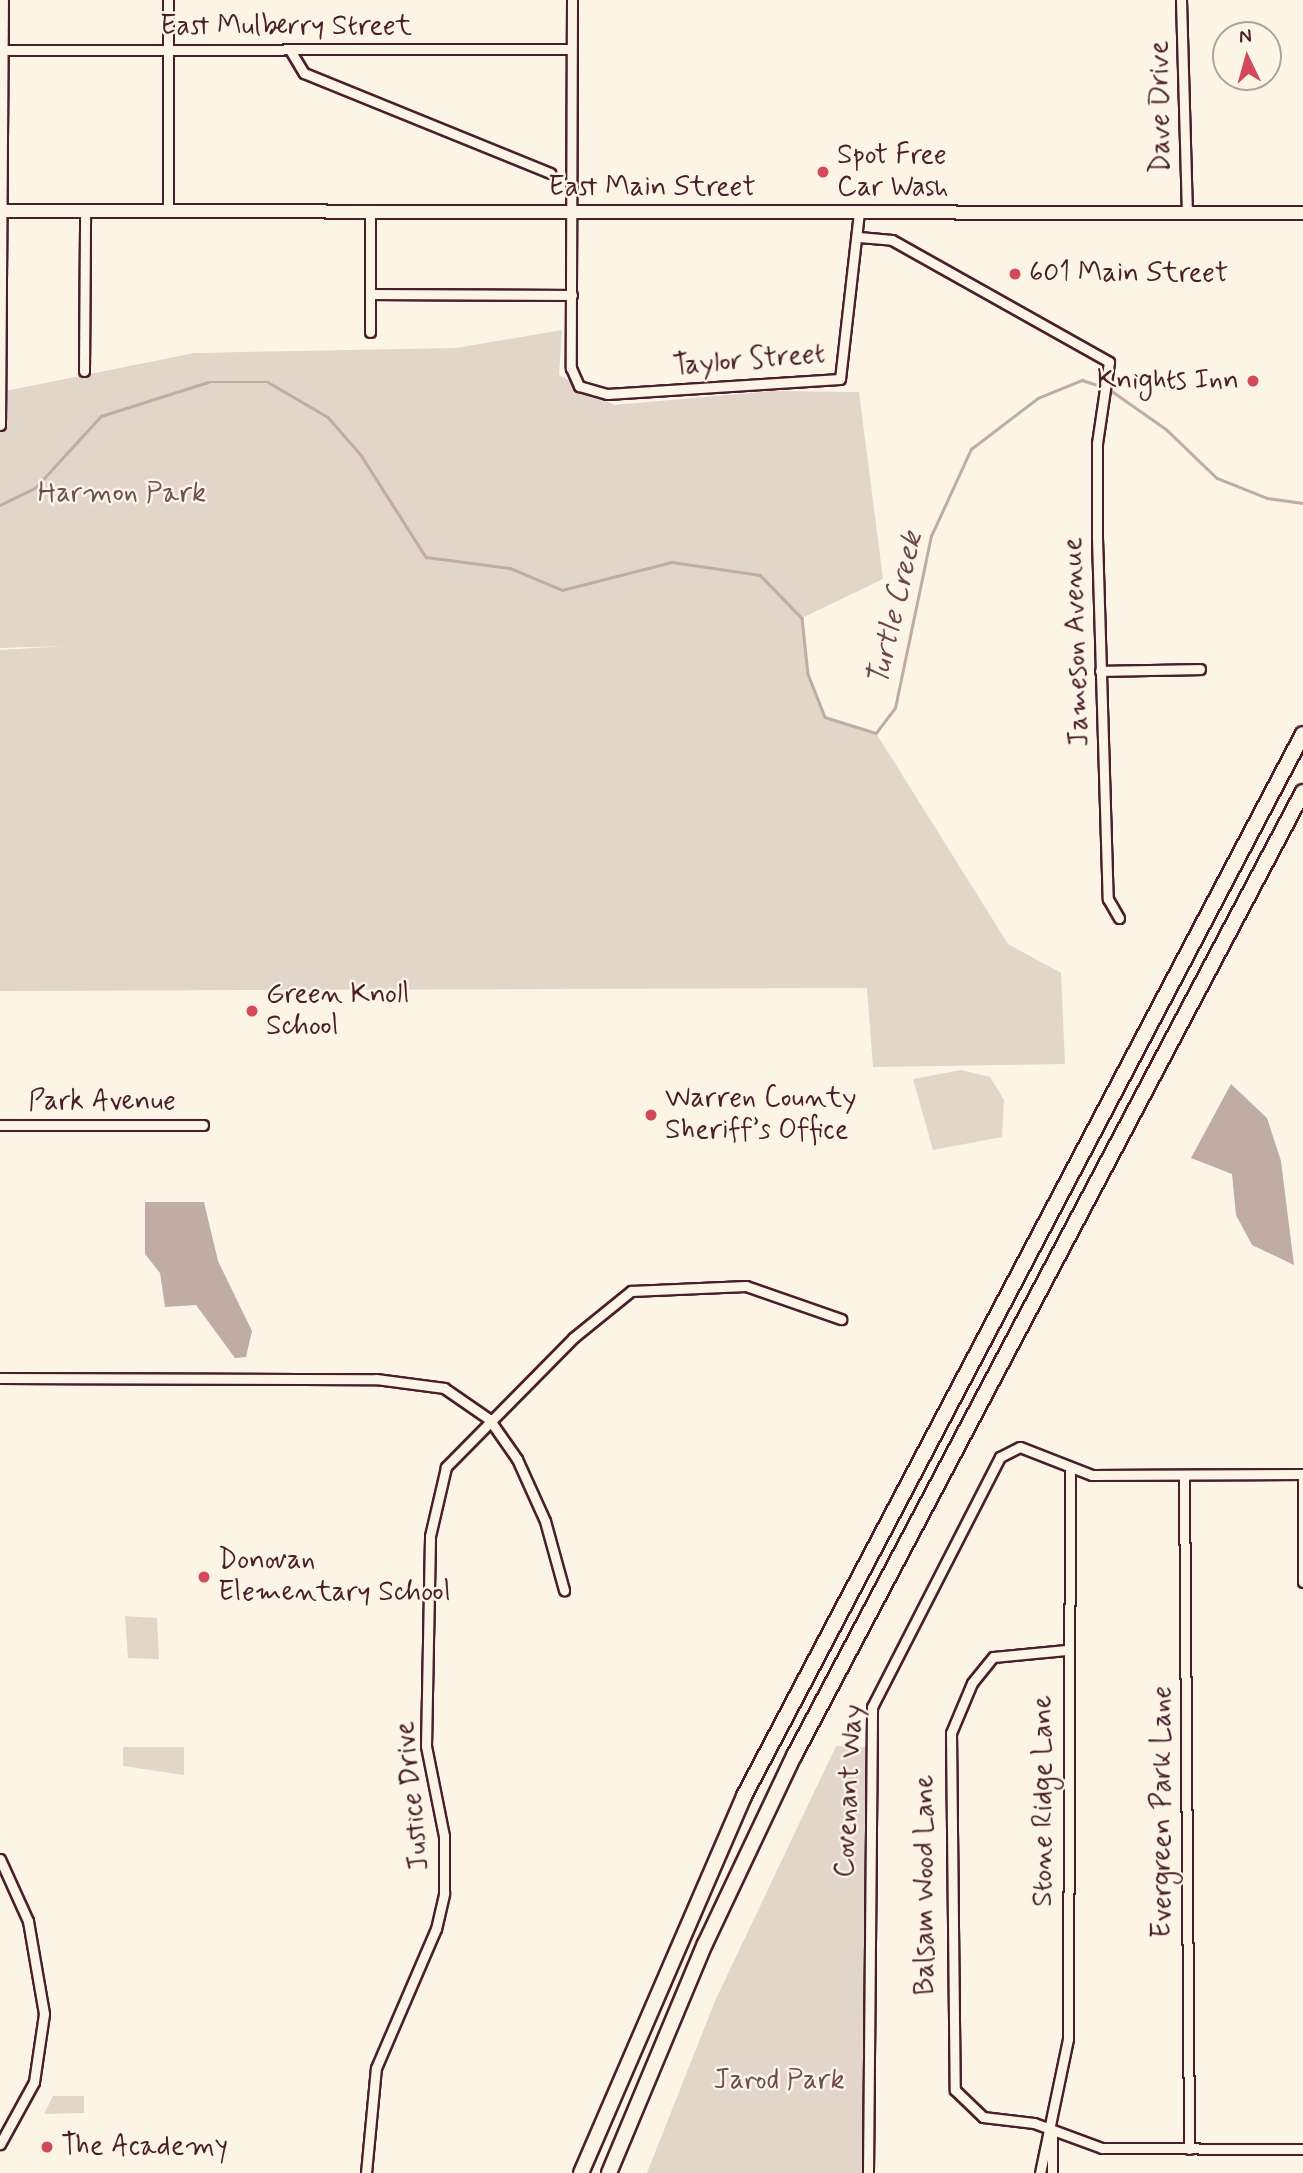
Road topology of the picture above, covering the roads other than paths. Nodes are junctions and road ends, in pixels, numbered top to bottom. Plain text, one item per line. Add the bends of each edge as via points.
1 (3, 0) edge
2 (168, 0) edge
3 (572, 0) edge
4 (1181, 0) edge
5 (168, 49) junction
6 (571, 49) junction
7 (1, 50) edge
8 (290, 50) junction
9 (550, 173) dead end
10 (1, 211) edge
11 (85, 211) junction
12 (168, 211) junction
13 (370, 212) junction
14 (572, 212) junction
15 (859, 213) junction
16 (1303, 213) edge
17 (1187, 214) junction
18 (859, 237) junction
19 (370, 294) junction
20 (572, 295) junction
21 (370, 332) dead end
22 (84, 370) dead end
23 (0, 425) edge
24 (1200, 669) dead end
25 (1100, 671) junction
26 (1303, 734) edge
27 (1303, 792) edge
28 (1119, 918) dead end
29 (0, 1125) edge
30 (203, 1125) dead end
31 (841, 1319) dead end
32 (0, 1378) edge
33 (489, 1419) junction
34 (1070, 1471) junction
35 (1303, 1474) edge
36 (1184, 1475) junction
37 (1303, 1582) edge
38 (565, 1590) dead end
39 (1066, 1650) junction
40 (0, 1859) edge
41 (1051, 2129) junction
42 (0, 2144) edge
43 (1189, 2149) junction
44 (1303, 2149) edge
45 (366, 2173) edge
46 (581, 2173) edge
47 (609, 2173) edge
48 (868, 2173) edge
49 (1040, 2173) edge
50 (1052, 2173) edge

1 - 7 street
2 - 5 street
3 - 6 street
4 - 17 street, Dave Drive
5 - 7 street, East Mulberry Street
5 - 8 street, East Mulberry Street
5 - 12 street
6 - 8 street, East Mulberry Street
6 - 14 street
7 - 10 street
8 - 9 street via 304,73
10 - 11 main road, East Main Street
10 - 23 street
11 - 12 main road, East Main Street
11 - 22 street
12 - 13 main road, East Main Street
13 - 14 main road, East Main Street
13 - 19 street
14 - 15 main road, East Main Street
14 - 20 street
15 - 17 main road, East Main Street
15 - 18 street, Taylor Street
16 - 17 main road, East Main Street
18 - 20 street, Taylor Street via 846,366 834,383 607,394 579,386 571,368
18 - 25 street, Jameson Avenue via 892,240 1109,362 1096,468
19 - 20 street
19 - 21 street
24 - 25 street
25 - 28 street, Jameson Avenue via 1108,899
26 - 46 highway via 750,1784
27 - 47 highway via 794,1756 700,1955
29 - 30 street, Park Avenue
31 - 33 street, Justice Drive via 808,1312 760,1287 644,1287 608,1305
32 - 33 street via 410,1380 456,1394
33 - 38 street via 529,1483
33 - 45 street, Justice Drive via 446,1467 436,1496 426,1746 444,1836 444,1893 436,1929 376,2068
34 - 36 street
34 - 39 street, Stone Ridge Lane
34 - 48 street, Covenant Way via 1013,1448 1000,1457 872,1707
35 - 36 street
35 - 37 street
36 - 43 street, Evergreen Park Lane
39 - 41 street, Stone Ridge Lane via 1068,2039
39 - 41 street, Balsam Wood Lane via 1005,1652 982,1666 955,1720 948,1766 953,2083 962,2101 983,2117
40 - 42 street via 28,1921 44,2014 34,2082
41 - 43 street, Balsam Wood Lane via 1102,2148
41 - 49 street, Stone Ridge Lane
41 - 50 street, Stone Ridge Lane
43 - 44 street, Balsam Wood Lane

